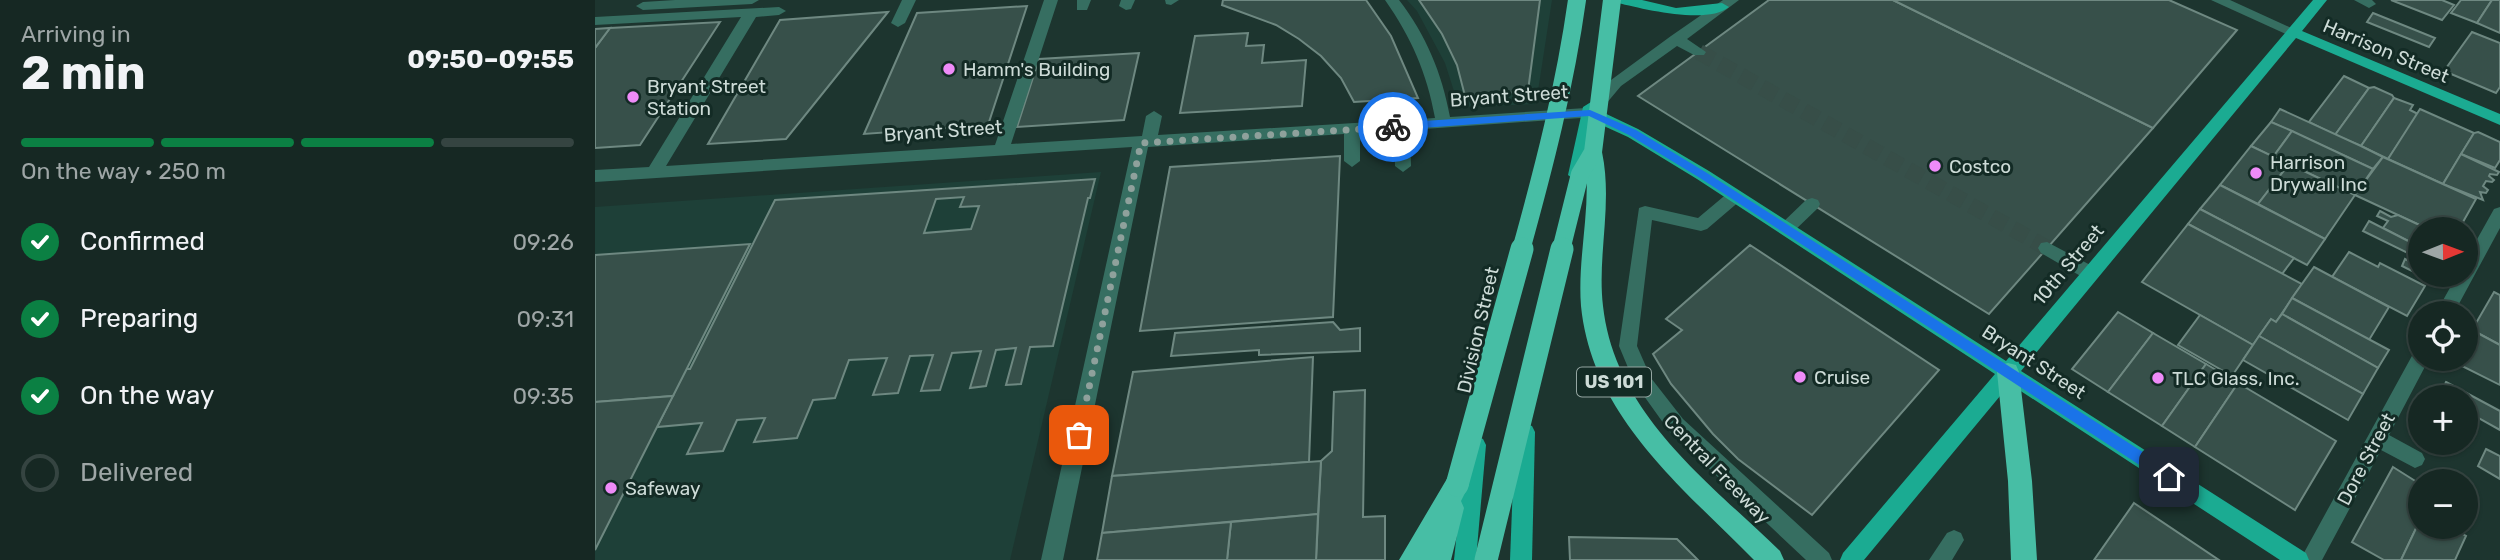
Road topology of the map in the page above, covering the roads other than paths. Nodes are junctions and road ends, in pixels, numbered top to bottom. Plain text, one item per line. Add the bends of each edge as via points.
1 (909, 0) edge
2 (1051, 0) edge
3 (1392, 0) edge
4 (1576, 0) edge
5 (1611, 0) edge
6 (1623, 0) edge
7 (2218, 0) edge
8 (2320, 0) edge
9 (1727, 3) edge
10 (751, 6) edge
11 (595, 9) edge
12 (779, 11) dead end
13 (595, 21) edge
14 (898, 23) dead end
15 (2293, 32) junction
16 (1676, 39) junction
17 (1699, 52) tunnel mouth
18 (1590, 113) junction
19 (1556, 114) junction
20 (1154, 116) dead end
21 (2500, 120) edge
22 (1444, 123) junction
23 (1402, 126) junction
24 (1352, 130) junction
25 (1145, 143) junction
26 (1001, 150) junction
27 (1593, 152) junction
28 (1352, 161) dead end
29 (1403, 166) dead end
30 (654, 172) junction
31 (595, 176) edge
32 (1735, 196) junction
33 (1812, 204) dead end
34 (2500, 213) edge
35 (1786, 229) junction
36 (2047, 248) tunnel mouth
37 (2090, 273) junction
38 (2452, 301) edge
39 (2413, 371) edge
40 (2008, 372) junction
41 (2377, 438) junction
42 (2415, 458) dead end
43 (1457, 485) junction
44 (1954, 540) dead end
45 (1052, 560) edge
46 (1412, 560) edge
47 (1438, 560) edge
48 (1465, 560) edge
49 (1486, 560) edge
50 (1521, 560) edge
51 (1771, 560) edge
52 (1821, 560) edge
53 (1850, 560) edge
54 (1940, 560) edge
55 (2024, 560) edge
56 (2298, 560) edge
57 (2311, 560) edge

1 - 14 street
2 - 26 street
3 - 22 street via 1418,37
4 - 19 main road, Division Street
4 - 43 highway, bridge via 1553,134
5 - 18 main road
5 - 27 highway, Central Freeway / US 101, bridge
6 - 9 main road via 1676,12
7 - 15 street, Harrison Street
8 - 15 main road, 10th Street
9 - 16 street
10 - 11 street
10 - 12 street
10 - 13 street
10 - 30 street
15 - 21 main road, Harrison Street
15 - 37 main road, 10th Street
16 - 17 street
16 - 18 street via 1616,83
18 - 19 street, Bryant Street
18 - 32 main road, Bryant Street via 1633,133
18 - 50 main road via 1548,296 1524,438
19 - 22 street, Bryant Street
19 - 48 main road, Division Street via 1478,429
20 - 25 street
22 - 23 street, Bryant Street
23 - 24 street, Bryant Street
23 - 29 street
24 - 25 street, Bryant Street
24 - 28 street
25 - 26 street, Bryant Street
25 - 45 street
26 - 30 street, Bryant Street
27 - 49 highway, bridge via 1580,174
27 - 51 highway, Central Freeway / US 101 via 1600,176 1592,261 1593,317 1609,372 1650,437
30 - 31 street, Bryant Street
32 - 35 main road, Bryant Street
32 - 52 street via 1701,225 1645,212 1628,346 1643,382 1676,425
33 - 35 street
34 - 38 street
35 - 40 main road, Bryant Street
36 - 37 street
37 - 40 main road, 10th Street
39 - 41 street, Dore Street
40 - 53 main road, 10th Street
40 - 55 highway
40 - 56 main road, Bryant Street
41 - 42 street
41 - 57 street, Dore Street
43 - 46 highway
43 - 47 highway
44 - 54 street

